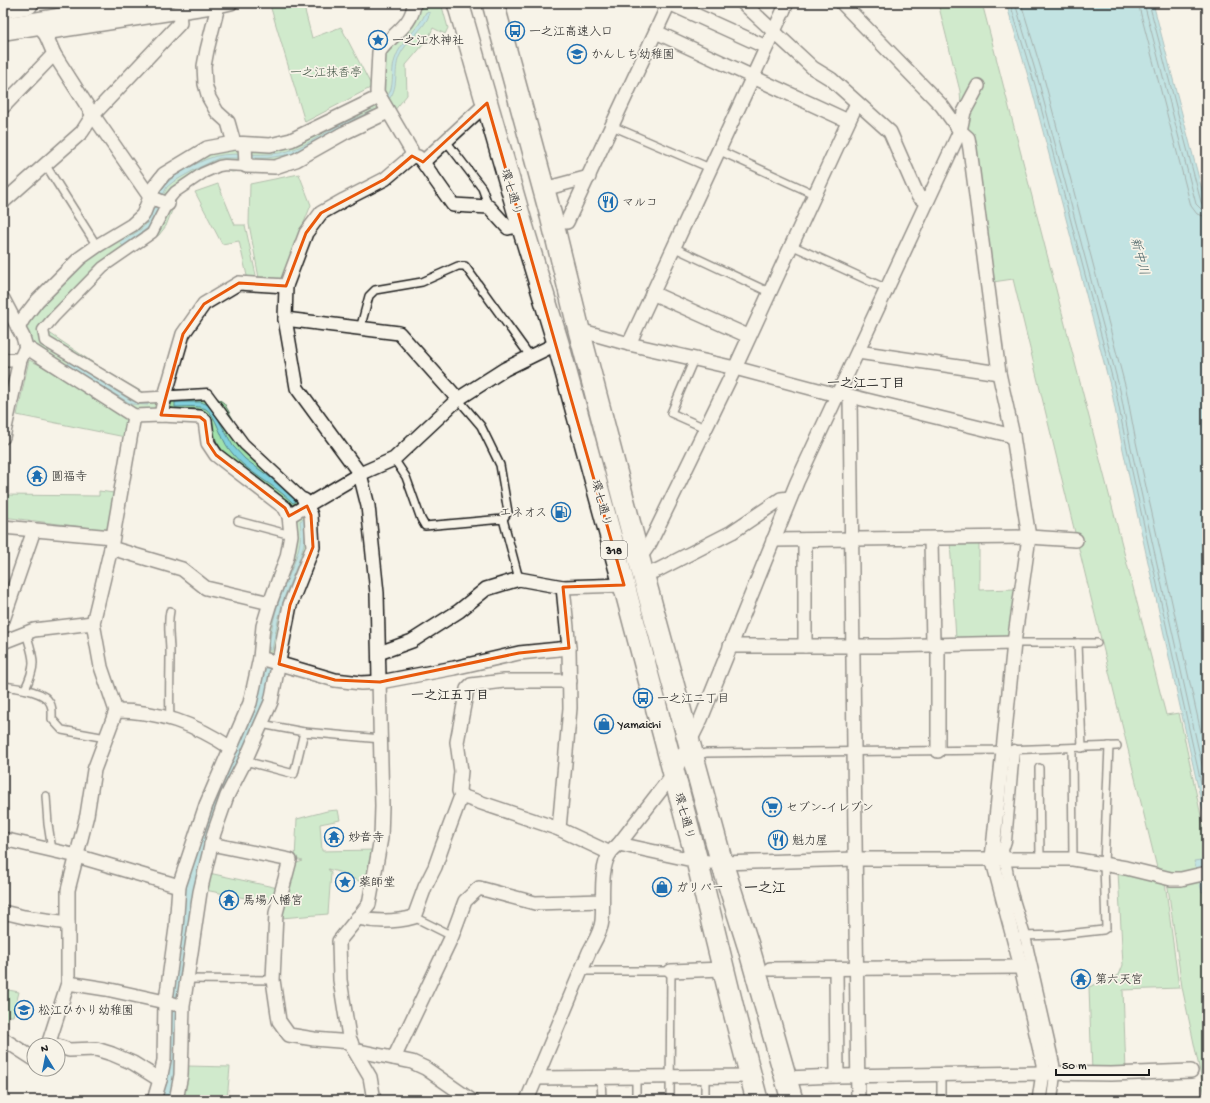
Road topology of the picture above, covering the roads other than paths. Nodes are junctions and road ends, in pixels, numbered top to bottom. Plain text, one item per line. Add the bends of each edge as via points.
1 (27, 3) edge
2 (86, 3) edge
3 (231, 3) edge
4 (414, 3) edge
5 (458, 3) edge
6 (493, 3) edge
7 (669, 3) edge
8 (742, 3) edge
9 (787, 3) edge
10 (842, 3) edge
11 (218, 6) junction
12 (3, 7) edge
13 (170, 8) edge
14 (3, 17) edge
15 (3, 29) edge
16 (773, 31) junction
17 (656, 32) junction
18 (45, 33) junction
19 (3, 40) edge
20 (766, 47) junction
21 (54, 54) junction
22 (752, 77) junction
23 (978, 86) dead end
24 (379, 97) junction
25 (487, 103) junction
26 (857, 103) junction
27 (3, 107) edge
28 (388, 112) junction
29 (93, 115) junction
30 (848, 121) junction
31 (612, 126) junction
32 (960, 131) junction
33 (446, 141) junction
34 (718, 150) junction
35 (243, 153) junction
36 (418, 159) junction
37 (45, 164) junction
38 (710, 168) junction
39 (589, 176) junction
40 (544, 189) junction
41 (814, 194) junction
42 (159, 201) junction
43 (3, 202) edge
44 (926, 202) junction
45 (489, 207) junction
46 (567, 222) dead end
47 (522, 225) junction
48 (791, 245) junction
49 (97, 246) junction
50 (673, 247) junction
51 (286, 286) junction
52 (886, 289) junction
53 (769, 292) junction
54 (652, 293) junction
55 (3, 300) edge
56 (285, 320) junction
57 (18, 328) junction
58 (360, 329) junction
59 (579, 330) junction
60 (748, 336) junction
61 (558, 343) junction
62 (629, 344) junction
63 (26, 347) junction
64 (858, 352) junction
65 (530, 356) junction
66 (694, 359) junction
67 (3, 360) edge
68 (20, 360) junction
69 (735, 368) junction
70 (999, 373) junction
71 (842, 395) junction
72 (458, 399) junction
73 (163, 406) junction
74 (134, 416) junction
75 (705, 428) junction
76 (1013, 436) junction
77 (3, 437) edge
78 (394, 459) junction
79 (360, 474) junction
80 (790, 498) junction
81 (300, 508) junction
82 (238, 520) dead end
83 (503, 520) junction
84 (3, 526) edge
85 (34, 530) junction
86 (291, 534) junction
87 (1029, 537) junction
88 (931, 539) junction
89 (773, 540) junction
90 (805, 540) junction
91 (851, 540) junction
92 (1076, 540) dead end
93 (111, 543) junction
94 (641, 567) junction
95 (519, 579) junction
96 (624, 585) junction
97 (562, 587) junction
98 (270, 603) junction
99 (170, 611) dead end
100 (3, 620) edge
101 (93, 623) junction
102 (26, 634) junction
103 (3, 642) edge
104 (1014, 643) junction
105 (1078, 643) junction
106 (1097, 643) dead end
107 (935, 644) junction
108 (730, 646) junction
109 (805, 646) junction
110 (852, 646) junction
111 (569, 648) junction
112 (379, 654) junction
113 (260, 658) junction
114 (279, 664) junction
115 (570, 681) junction
116 (380, 682) junction
117 (3, 686) edge
118 (25, 689) junction
119 (116, 711) junction
120 (170, 719) junction
121 (261, 724) junction
122 (304, 732) junction
123 (106, 738) junction
124 (381, 740) junction
125 (231, 748) junction
126 (1072, 748) junction
127 (1082, 748) junction
128 (691, 750) junction
129 (1008, 750) junction
130 (938, 751) junction
131 (854, 752) junction
132 (245, 761) junction
133 (1039, 768) dead end
134 (674, 773) junction
135 (46, 796) dead end
136 (461, 796) junction
137 (559, 829) junction
138 (3, 839) edge
139 (211, 844) junction
140 (614, 849) junction
141 (52, 850) junction
142 (77, 856) junction
143 (855, 859) junction
144 (998, 859) junction
145 (1040, 859) junction
146 (1073, 859) junction
147 (697, 861) junction
148 (722, 863) junction
149 (1104, 864) junction
150 (1207, 873) edge
151 (179, 886) junction
152 (602, 901) junction
153 (3, 912) edge
154 (414, 917) junction
155 (358, 918) junction
156 (68, 924) junction
157 (452, 936) junction
158 (1019, 936) junction
159 (1021, 967) junction
160 (723, 969) junction
161 (770, 969) dead end
162 (836, 969) junction
163 (671, 970) junction
164 (856, 970) junction
165 (582, 971) junction
166 (187, 979) junction
167 (273, 980) junction
168 (68, 983) junction
169 (175, 1004) junction
170 (55, 1037) edge
171 (3, 1039) edge
172 (352, 1046) junction
173 (66, 1049) edge
174 (26, 1054) edge
175 (394, 1058) junction
176 (1191, 1071) dead end
177 (1049, 1073) junction
178 (941, 1074) junction
179 (751, 1076) junction
180 (837, 1076) junction
181 (857, 1076) junction
182 (636, 1077) junction
183 (670, 1077) junction
184 (705, 1077) junction
185 (536, 1078) junction
186 (601, 1078) junction
187 (786, 1078) junction
188 (160, 1080) junction
189 (154, 1100) edge
190 (176, 1100) edge
191 (374, 1100) edge
192 (471, 1100) edge
193 (527, 1100) edge
194 (602, 1100) edge
195 (636, 1100) edge
196 (670, 1100) edge
197 (705, 1100) edge
198 (757, 1100) edge
199 (792, 1100) edge
200 (858, 1100) edge
201 (941, 1100) edge
202 (1039, 1100) edge
203 (1052, 1100) edge

1 - 12 highway
2 - 14 highway
3 - 11 street
4 - 24 street via 414,11 405,26 379,52
5 - 25 main road, 環七通り / 318
6 - 40 main road, 環七通り / 318
7 - 17 street
7 - 20 street
8 - 16 street
9 - 16 street
10 - 32 street via 942,106
11 - 13 street
11 - 35 street via 204,66 205,84 209,98 217,112 228,122
13 - 15 highway
13 - 18 street
13 - 29 street via 180,23
16 - 20 street
16 - 26 street via 813,68 831,79
17 - 22 street
17 - 31 street
18 - 19 street
18 - 21 street
20 - 22 street
21 - 27 street
21 - 29 street
22 - 30 street
22 - 34 street
23 - 32 street via 964,112
24 - 28 street
24 - 35 street via 291,140
25 - 33 street
25 - 47 main road, 環七通り / 318
26 - 30 street
26 - 44 street via 890,132 918,196
28 - 35 street via 296,160 275,167
28 - 36 street
29 - 37 street via 82,132
29 - 42 street
30 - 41 street
31 - 38 lane
31 - 39 street
32 - 44 street
32 - 70 street via 968,138 970,149
33 - 36 street
33 - 45 lane via 482,188
34 - 38 street
34 - 41 lane
35 - 42 street via 225,165 203,173 170,198
35 - 42 street via 207,148 164,174 154,187
36 - 45 street via 453,205
36 - 51 street via 321,213 306,233
37 - 43 street
37 - 49 lane
38 - 50 street
39 - 40 street
39 - 46 street
40 - 59 main road, 環七通り / 318
41 - 48 street
42 - 49 street via 132,225
42 - 73 street via 152,233 103,267 43,330 45,341 140,398
44 - 52 street
45 - 47 street via 508,228
47 - 61 main road, 環七通り / 318
48 - 52 lane
48 - 53 street
49 - 57 street via 80,258 51,286
50 - 53 lane
50 - 54 street
51 - 56 street
51 - 73 street via 239,283 204,304 183,334
52 - 64 street
53 - 60 street
54 - 60 street
54 - 62 street
55 - 57 street
56 - 58 street
56 - 79 street via 297,388
57 - 63 street
58 - 65 lane via 369,296 375,290 422,282 458,266 465,266
58 - 72 street via 399,333
59 - 62 street
59 - 94 main road, 環七通り / 318
60 - 69 street
61 - 65 street
61 - 96 main road, 環七通り / 318
62 - 66 street
63 - 68 street
63 - 74 street
64 - 70 street
64 - 71 street
65 - 72 street
66 - 69 street
66 - 75 lane via 671,413
67 - 68 street
68 - 77 street
69 - 71 street
69 - 75 street
70 - 76 street
71 - 76 street
71 - 80 street
71 - 91 street
72 - 78 street
72 - 83 lane via 481,426 500,465 508,512
73 - 74 street
73 - 81 street via 200,417 205,421 208,443 216,455 285,508
73 - 81 street via 207,394 244,444
74 - 93 street
75 - 94 street
76 - 87 street
78 - 79 street
78 - 83 lane via 406,477 425,526
79 - 81 street
79 - 112 street via 368,506 377,593
80 - 89 street
80 - 94 street via 781,499 732,532 658,570
81 - 86 street
81 - 114 street via 311,515 313,547 290,605
82 - 86 lane
83 - 95 lane
84 - 85 street
85 - 93 street
85 - 100 street
86 - 98 street via 288,557
87 - 88 street
87 - 92 street
87 - 104 street
88 - 91 street
88 - 107 street
89 - 90 street
89 - 108 street
90 - 91 street
90 - 109 street
91 - 110 street
93 - 98 street via 182,569 206,588
93 - 101 street
94 - 128 main road, 環七通り / 318
95 - 97 street
95 - 112 street via 486,589 459,611 412,641
96 - 97 street
96 - 134 main road, 環七通り / 318
97 - 111 street
98 - 113 street
99 - 120 lane
101 - 102 street via 34,630
101 - 119 street via 101,668
102 - 103 street
102 - 118 lane via 34,663
104 - 105 lane
104 - 107 street
104 - 129 street
105 - 106 lane
105 - 127 lane
107 - 110 street
107 - 130 street
108 - 109 street
108 - 128 street
109 - 110 street
110 - 131 street
111 - 115 street
111 - 116 street via 519,653
112 - 116 street
113 - 114 street
113 - 125 street via 250,703
114 - 116 street via 335,680
114 - 121 street via 271,702
115 - 136 street via 504,681 471,685 467,689 458,742
115 - 137 street via 570,708
116 - 124 street
117 - 118 lane
118 - 123 lane via 47,698 51,704 52,719 62,730
119 - 120 street via 131,711
119 - 123 street
120 - 125 street via 211,735
121 - 122 lane
121 - 132 street
122 - 124 lane
122 - 132 lane via 294,774
123 - 142 street via 94,770
124 - 155 street via 381,838 369,904
125 - 151 street via 206,805
126 - 127 lane
126 - 129 lane
126 - 146 lane
127 - 149 lane via 1113,746
128 - 131 lane via 706,753
128 - 134 street
128 - 148 main road, 環七通り / 318
129 - 130 lane
129 - 144 street
130 - 131 lane
131 - 143 street
132 - 139 street via 227,796
133 - 145 lane
134 - 140 street
134 - 147 main road, 環七通り / 318
135 - 141 lane
136 - 137 street
136 - 154 street
137 - 140 street
138 - 141 street
139 - 166 street via 200,892
139 - 167 street via 290,860 276,914
140 - 147 street
140 - 152 street via 605,864
141 - 142 street
142 - 151 street
142 - 156 street via 68,890
143 - 144 street
143 - 148 street
143 - 164 street
144 - 145 street
144 - 158 street
145 - 146 street
146 - 149 street
147 - 148 street
147 - 160 main road, 環七通り / 318
148 - 187 main road, 環七通り / 318
149 - 150 street via 1171,879
149 - 158 lane via 1106,928 1059,935
151 - 169 street via 167,993
152 - 157 street via 535,903 479,888 465,901
152 - 165 street via 602,922
153 - 156 street
154 - 155 street via 371,921
154 - 157 lane
155 - 172 street via 339,940 340,980
156 - 168 street
157 - 175 street
158 - 159 street
158 - 177 street via 1049,1039
159 - 164 street
159 - 177 street via 1043,1064
160 - 163 street
160 - 179 main road, 環七通り / 318
161 - 162 street
162 - 164 street
162 - 180 street
163 - 165 lane
163 - 183 lane
164 - 181 street
165 - 185 street
166 - 167 lane
166 - 169 street
167 - 172 street via 279,1021 289,1035
168 - 169 street
168 - 170 street
169 - 188 street
169 - 190 street via 182,1075
171 - 174 street
172 - 175 street
172 - 191 street via 370,1077
173 - 188 street via 96,1049 112,1054 133,1063
175 - 192 street via 426,1068
176 - 177 street
177 - 178 street
177 - 202 street
177 - 203 street
178 - 181 street
178 - 201 lane
179 - 184 street
179 - 198 main road, 環七通り / 318
180 - 181 street
180 - 187 street
181 - 200 street
182 - 183 street
182 - 186 street
182 - 195 lane
183 - 184 street
183 - 196 lane
184 - 197 lane
185 - 186 street
185 - 193 street
186 - 194 lane
187 - 199 main road, 環七通り / 318
188 - 189 street

